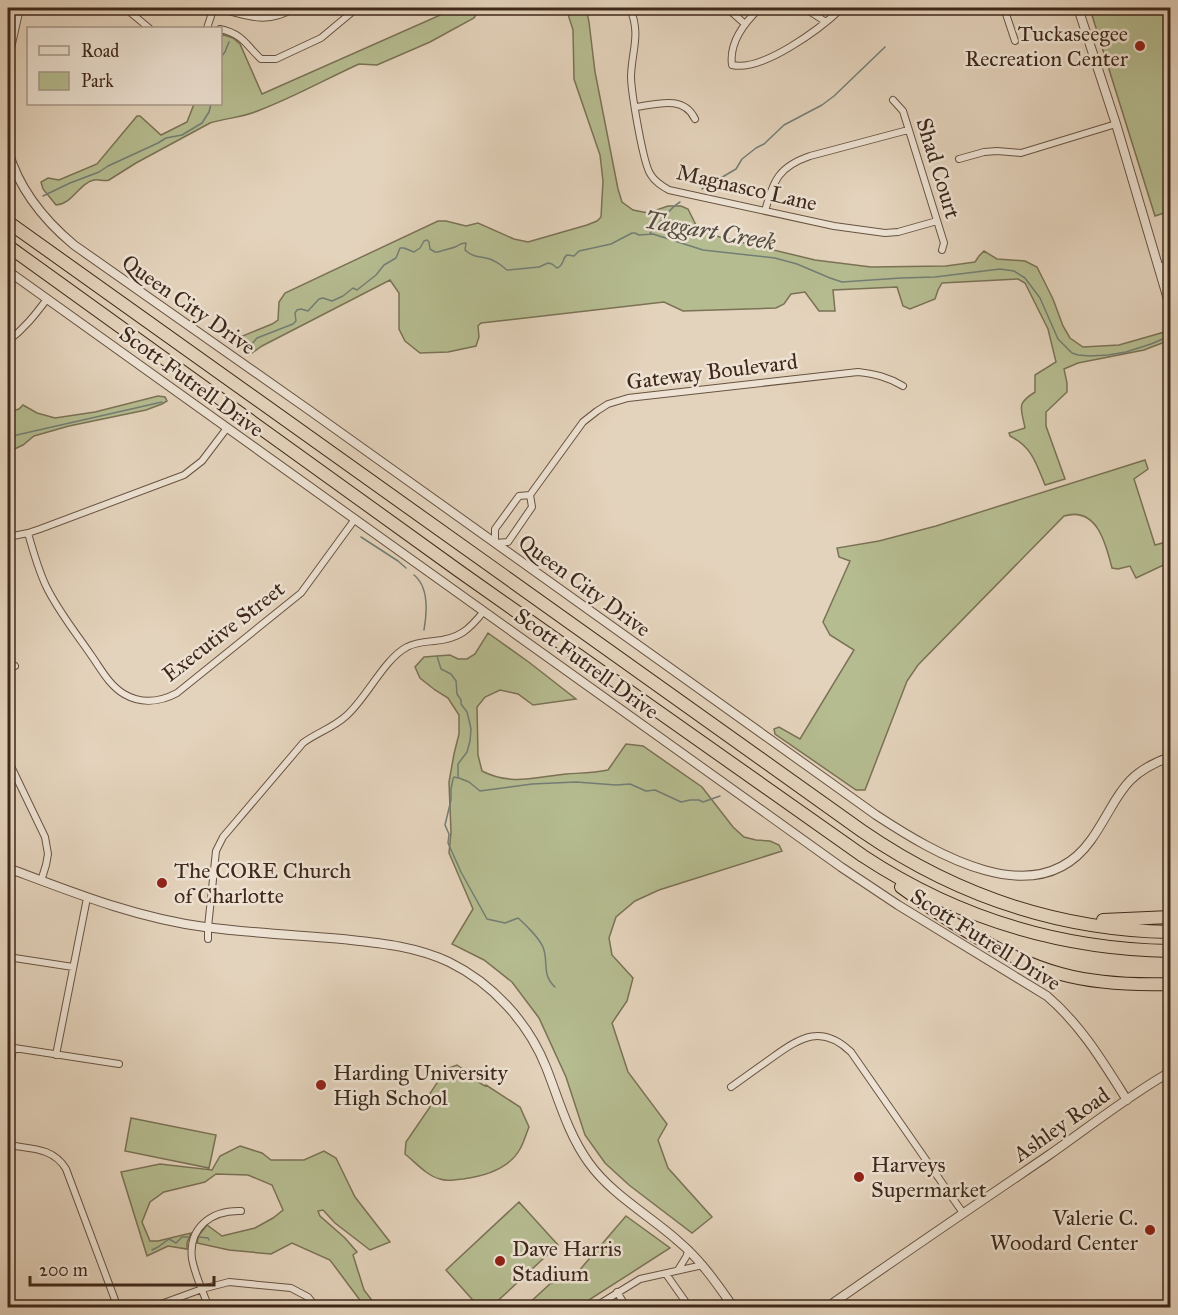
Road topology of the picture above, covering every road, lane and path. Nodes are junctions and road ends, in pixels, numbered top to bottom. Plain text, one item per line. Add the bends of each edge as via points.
1 (19, 8) edge
2 (125, 8) edge
3 (212, 8) edge
4 (218, 8) edge
5 (294, 8) edge
6 (357, 8) edge
7 (630, 8) edge
8 (728, 8) edge
9 (760, 8) edge
10 (842, 8) edge
11 (1004, 8) edge
12 (1078, 8) edge
13 (806, 9) edge
14 (826, 22) junction
15 (745, 24) junction
16 (148, 27) edge
17 (207, 27) edge
18 (222, 30) edge
19 (1015, 41) dead end
20 (8, 57) edge
21 (893, 100) dead end
22 (636, 107) junction
23 (695, 119) dead end
24 (1116, 124) junction
25 (908, 130) junction
26 (8, 151) edge
27 (959, 159) dead end
28 (765, 211) junction
29 (937, 221) junction
30 (8, 222) edge
31 (8, 246) edge
32 (942, 250) dead end
33 (1170, 264) edge
34 (1159, 267) junction
35 (8, 271) edge
36 (48, 299) junction
37 (1170, 306) edge
38 (8, 341) edge
39 (903, 386) dead end
40 (227, 428) junction
41 (530, 495) junction
42 (355, 519) junction
43 (28, 533) junction
44 (8, 537) edge
45 (495, 543) junction
46 (484, 611) junction
47 (1170, 757) edge
48 (8, 760) edge
49 (863, 856) junction
50 (8, 868) edge
51 (41, 881) junction
52 (87, 898) junction
53 (1170, 917) edge
54 (1056, 919) junction
55 (208, 927) junction
56 (1170, 932) edge
57 (208, 939) dead end
58 (1170, 951) edge
59 (8, 957) edge
60 (73, 967) junction
61 (1170, 984) edge
62 (10, 1048) edge
63 (56, 1054) junction
64 (119, 1064) dead end
65 (1170, 1072) edge
66 (8, 1083) edge
67 (731, 1087) dead end
68 (1127, 1100) junction
69 (8, 1145) edge
70 (241, 1211) dead end
71 (963, 1213) junction
72 (688, 1250) junction
73 (703, 1265) junction
74 (677, 1270) junction
75 (666, 1274) junction
76 (202, 1289) junction
77 (616, 1292) junction
78 (118, 1308) edge
79 (150, 1308) edge
80 (209, 1308) edge
81 (316, 1308) edge
82 (593, 1308) edge
83 (627, 1308) edge
84 (690, 1308) edge
85 (734, 1308) edge
86 (825, 1308) edge

1 - 20 street
2 - 16 street
3 - 17 street
4 - 5 street via 258,18 284,14
6 - 18 street via 326,35 274,60 261,59 236,34
7 - 22 street, Magnasco Lane via 636,33 631,80
8 - 15 street
9 - 15 street
10 - 14 street
11 - 19 street
12 - 24 street
13 - 14 street
14 - 15 street via 782,52 753,63 732,65 736,42
21 - 25 street, Shad Court via 903,111
22 - 23 street via 675,102 685,106
22 - 28 street, Magnasco Lane via 645,161 656,181 669,190
24 - 27 street via 1021,153 997,150
24 - 34 street
25 - 28 street via 796,161 775,181
25 - 29 street, Shad Court
26 - 45 street, Queen City Drive via 19,180 59,233
28 - 29 street, Magnasco Lane via 885,233
29 - 32 street, Shad Court via 944,243
30 - 54 highway via 874,839 958,886
31 - 49 highway
33 - 34 street
34 - 37 street
35 - 36 street, Scott Futrell Drive
36 - 38 street
36 - 40 street, Scott Futrell Drive
39 - 41 street, Gateway Boulevard via 892,379 858,372 628,398 608,404 583,422
40 - 42 street, Scott Futrell Drive
40 - 43 street via 202,461 184,475
41 - 45 street, Gateway Boulevard via 519,496 495,529
41 - 45 street, Gateway Boulevard via 532,507 508,542
42 - 43 street, Executive Street via 301,593 177,693 159,701 135,699 111,683 53,600
42 - 46 street, Scott Futrell Drive
43 - 44 street
45 - 47 street, Queen City Drive via 876,815 933,850 986,870 1024,877 1064,866 1089,842 1130,780
46 - 55 street via 454,637 417,642 400,651 347,716 303,743 216,850
46 - 68 street, Scott Futrell Drive via 841,867 1047,996 1080,1029
48 - 51 street via 45,837 48,854
49 - 58 highway via 932,896 1018,930 1093,946
49 - 61 highway via 948,919 1025,960 1061,974 1097,981
50 - 51 street
51 - 52 street
52 - 55 street via 147,916
52 - 60 street
53 - 54 highway
54 - 56 highway
55 - 57 street
55 - 72 street via 399,946 436,956 474,977 500,998 528,1033 546,1066 573,1138 590,1164 608,1185
59 - 60 street
60 - 63 street
62 - 63 street
62 - 66 street
63 - 64 street
65 - 68 street, Ashley Road
67 - 71 street via 795,1042 816,1035 836,1041 850,1052
68 - 71 street, Ashley Road
69 - 78 street via 45,1151 62,1162
70 - 76 street via 215,1214 195,1234 192,1260
71 - 86 street, Ashley Road
72 - 73 street
72 - 74 street
73 - 74 street
73 - 85 street
74 - 75 street
75 - 77 street via 644,1277
75 - 84 street
76 - 79 street
76 - 80 street
76 - 81 street via 229,1282 284,1287 302,1293
77 - 82 street
77 - 83 street

